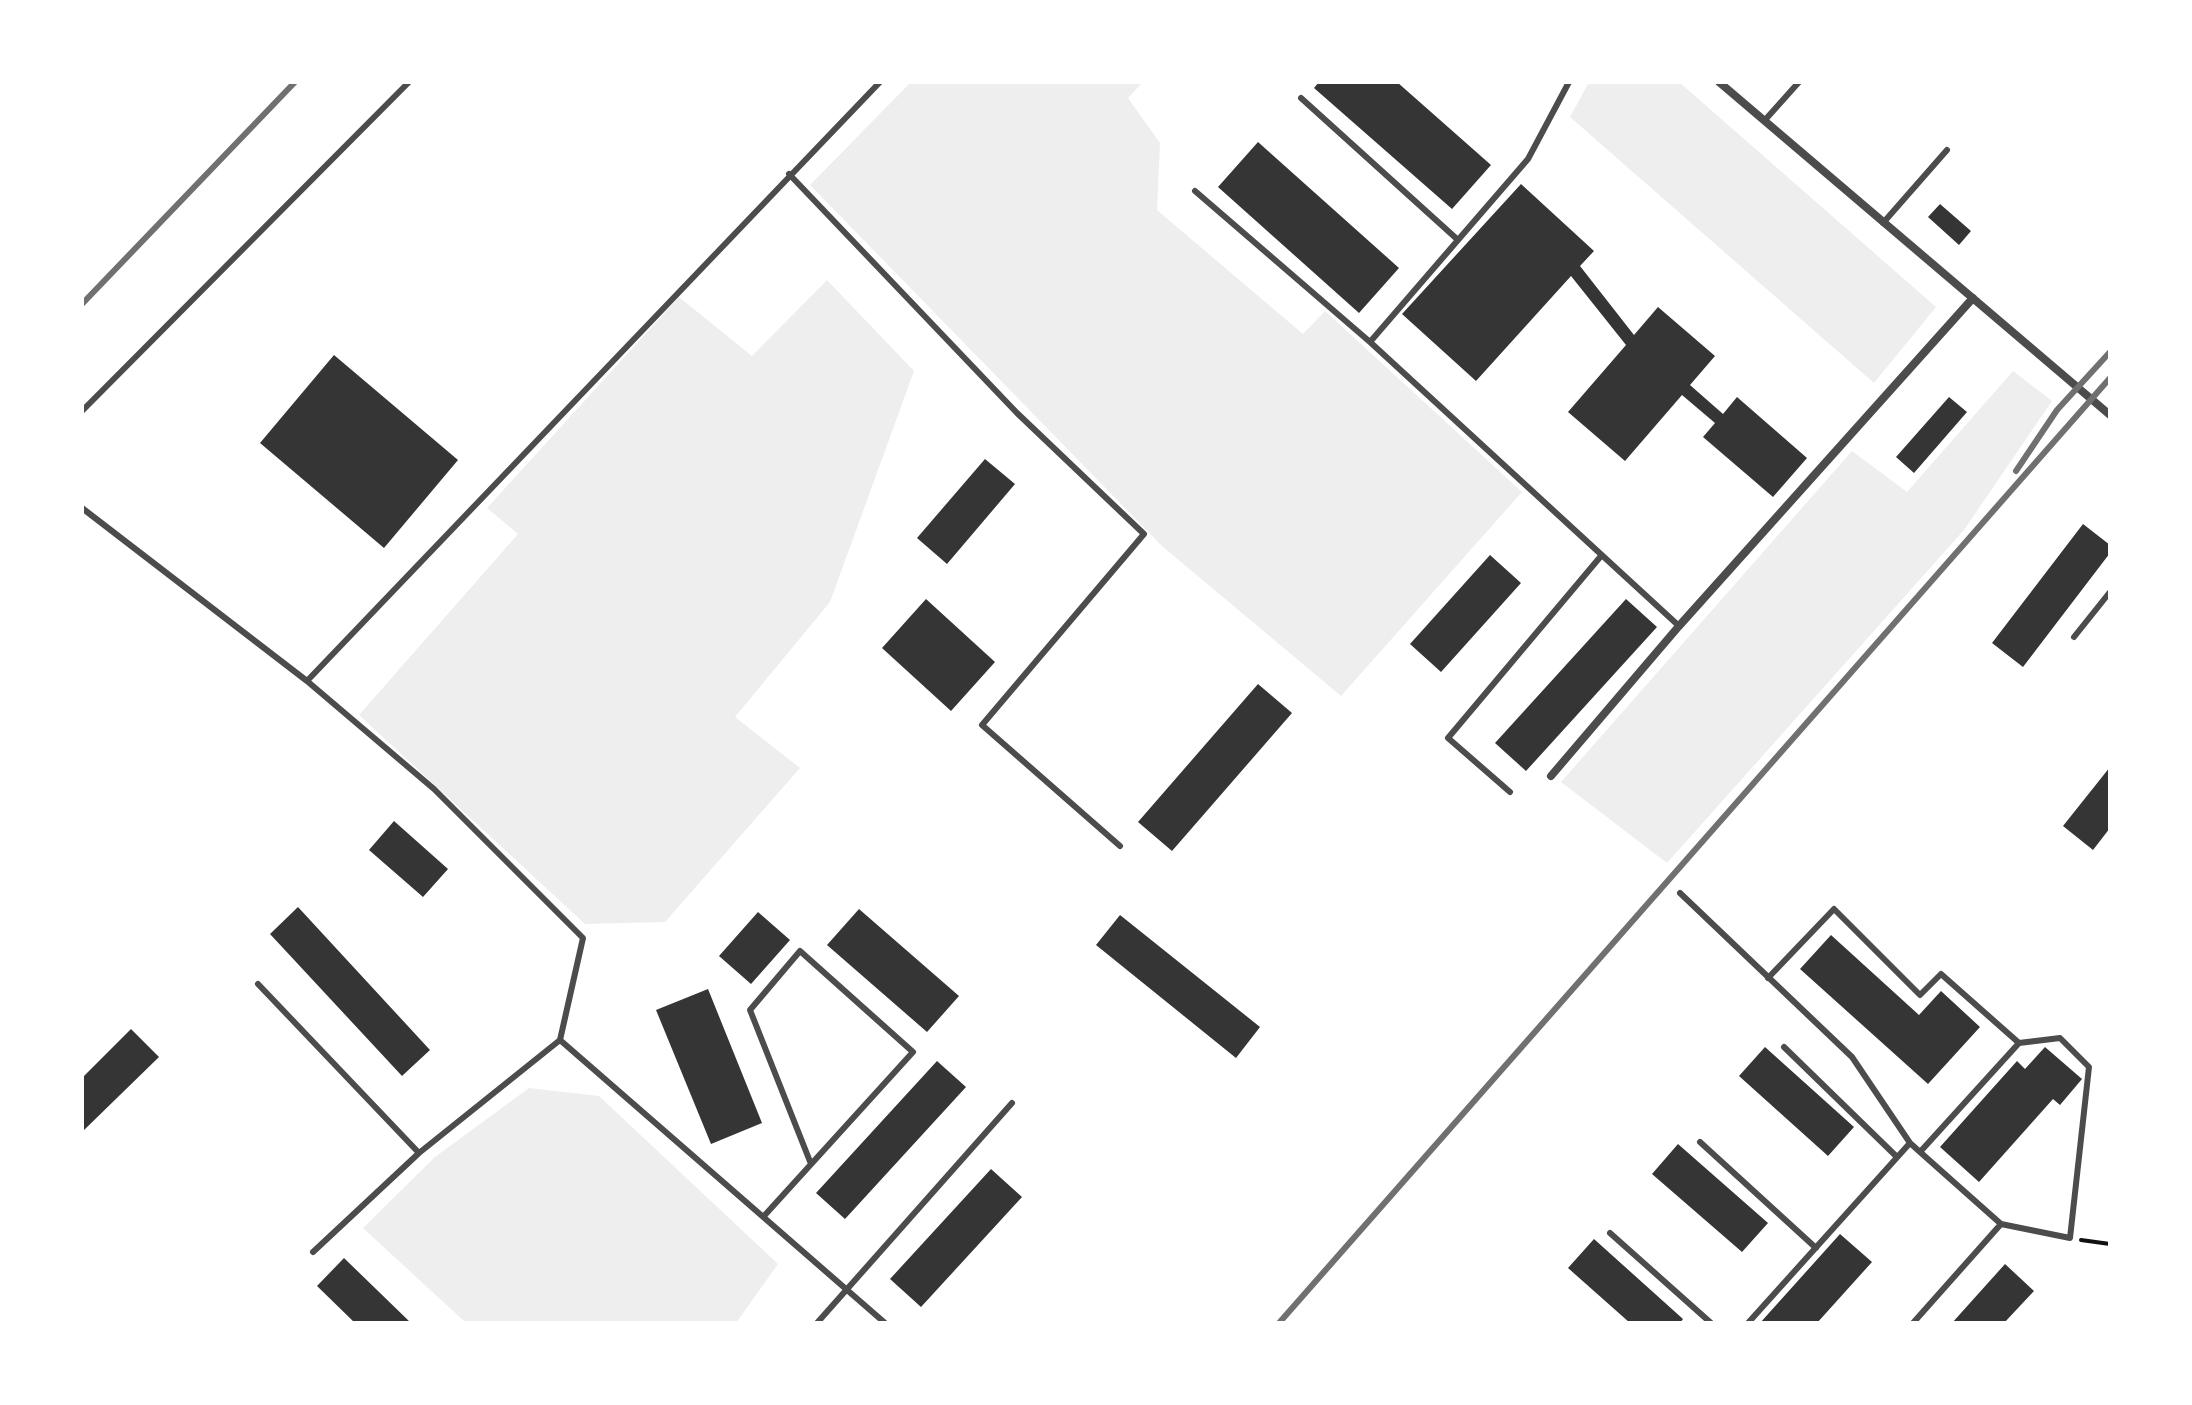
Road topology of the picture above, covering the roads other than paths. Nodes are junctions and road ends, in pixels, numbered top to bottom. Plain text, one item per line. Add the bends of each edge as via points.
1 (409, 82) edge
2 (880, 82) edge
3 (1569, 82) edge
4 (1719, 82) edge
5 (1799, 82) edge
6 (1301, 98) dead end
7 (1765, 120) junction
8 (1947, 150) dead end
9 (789, 174) junction
10 (1195, 191) dead end
11 (1883, 223) junction
12 (1458, 240) junction
13 (1973, 298) junction
14 (1370, 342) junction
15 (82, 411) edge
16 (2110, 415) edge
17 (82, 508) edge
18 (1601, 556) junction
19 (2110, 592) edge
20 (1679, 626) junction
21 (2074, 637) dead end
22 (307, 681) junction
23 (1551, 776) dead end
24 (1510, 792) dead end
25 (1120, 846) dead end
26 (1680, 893) dead end
27 (1768, 978) junction
28 (258, 984) dead end
29 (560, 1040) junction
30 (2019, 1043) junction
31 (1784, 1047) dead end
32 (1012, 1103) dead end
33 (1700, 1142) dead end
34 (1910, 1143) junction
35 (1920, 1152) junction
36 (419, 1153) junction
37 (1897, 1157) junction
38 (811, 1164) junction
39 (764, 1216) junction
40 (2001, 1224) junction
41 (1610, 1233) dead end
42 (1816, 1248) junction
43 (313, 1252) dead end
44 (847, 1290) junction
45 (817, 1323) edge
46 (885, 1323) edge
47 (1711, 1323) edge
48 (1748, 1323) edge
49 (1913, 1323) edge

1 - 15 lane
2 - 9 lane
3 - 12 lane via 1528,159
4 - 7 street
5 - 7 lane
6 - 12 lane
7 - 11 street
8 - 11 lane
9 - 22 lane
9 - 25 lane via 1017,413 1144,534 982,725
10 - 14 lane
11 - 13 street
12 - 14 lane
13 - 16 street
13 - 20 street
14 - 18 lane
17 - 22 lane
18 - 20 lane
18 - 24 lane via 1448,738
19 - 21 lane
20 - 23 street
22 - 29 lane via 434,789 583,938
26 - 27 lane
27 - 30 lane via 1834,909 1920,995 1941,974
27 - 34 lane via 1852,1057
28 - 36 lane
29 - 36 lane
29 - 39 lane
30 - 35 lane
30 - 40 lane via 2060,1038 2089,1067 2070,1238
31 - 37 lane
32 - 44 lane
33 - 42 lane
34 - 35 lane
34 - 37 lane
35 - 40 lane
36 - 43 lane
37 - 42 lane
38 - 38 lane via 750,1010 800,951 913,1052
38 - 39 lane
39 - 44 lane
40 - 49 lane
41 - 47 lane
42 - 48 lane
44 - 45 lane
44 - 46 lane

